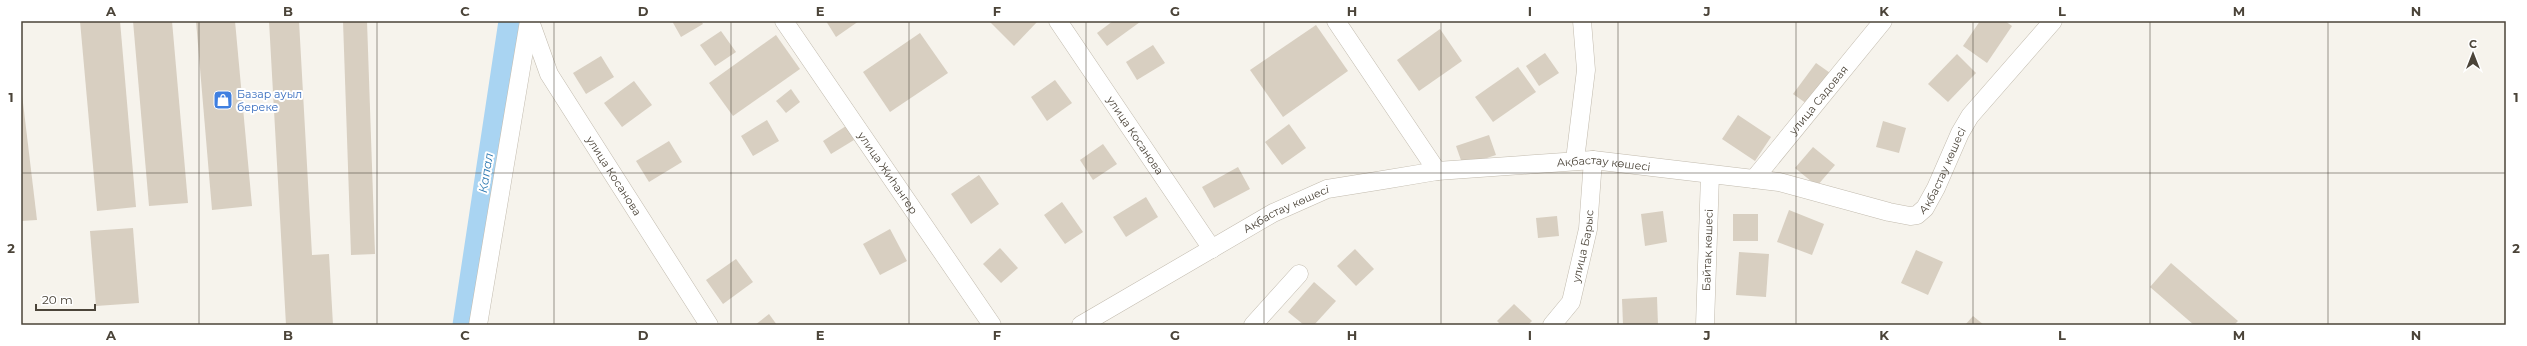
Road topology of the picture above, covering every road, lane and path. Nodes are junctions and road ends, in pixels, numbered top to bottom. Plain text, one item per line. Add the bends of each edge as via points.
1 (529, 21) edge
2 (784, 21) edge
3 (1058, 21) edge
4 (1336, 21) edge
5 (1582, 21) edge
6 (1882, 21) edge
7 (2053, 21) edge
8 (1575, 160) junction
9 (1593, 160) junction
10 (1437, 171) junction
11 (1710, 175) junction
12 (1754, 179) junction
13 (1212, 249) junction
14 (1299, 274) dead end
15 (478, 325) edge
16 (708, 325) edge
17 (992, 325) edge
18 (1081, 325) edge
19 (1253, 325) edge
20 (1552, 325) edge
21 (1705, 325) edge

1 - 15 street
1 - 16 street, улица Косанова via 548,74
2 - 17 street, улица Жиhангер
3 - 13 street, улица Косанова
4 - 10 street
5 - 8 street via 1586,70
6 - 12 street, улица Садовая
7 - 12 street, Ақбастау көшесі via 1970,116 1936,188 1925,208 1917,215 1889,212 1780,182
8 - 9 street, Ақбастау көшесі
8 - 10 street, Ақбастау көшесі
9 - 11 street, Ақбастау көшесі
9 - 20 street, улица Барыс via 1588,229 1571,302
10 - 13 street, Ақбастау көшесі via 1327,189 1273,213
11 - 12 street, Ақбастау көшесі
11 - 21 street, Байтақ көшесі
13 - 18 street, Ақбастау көшесі
14 - 19 street

